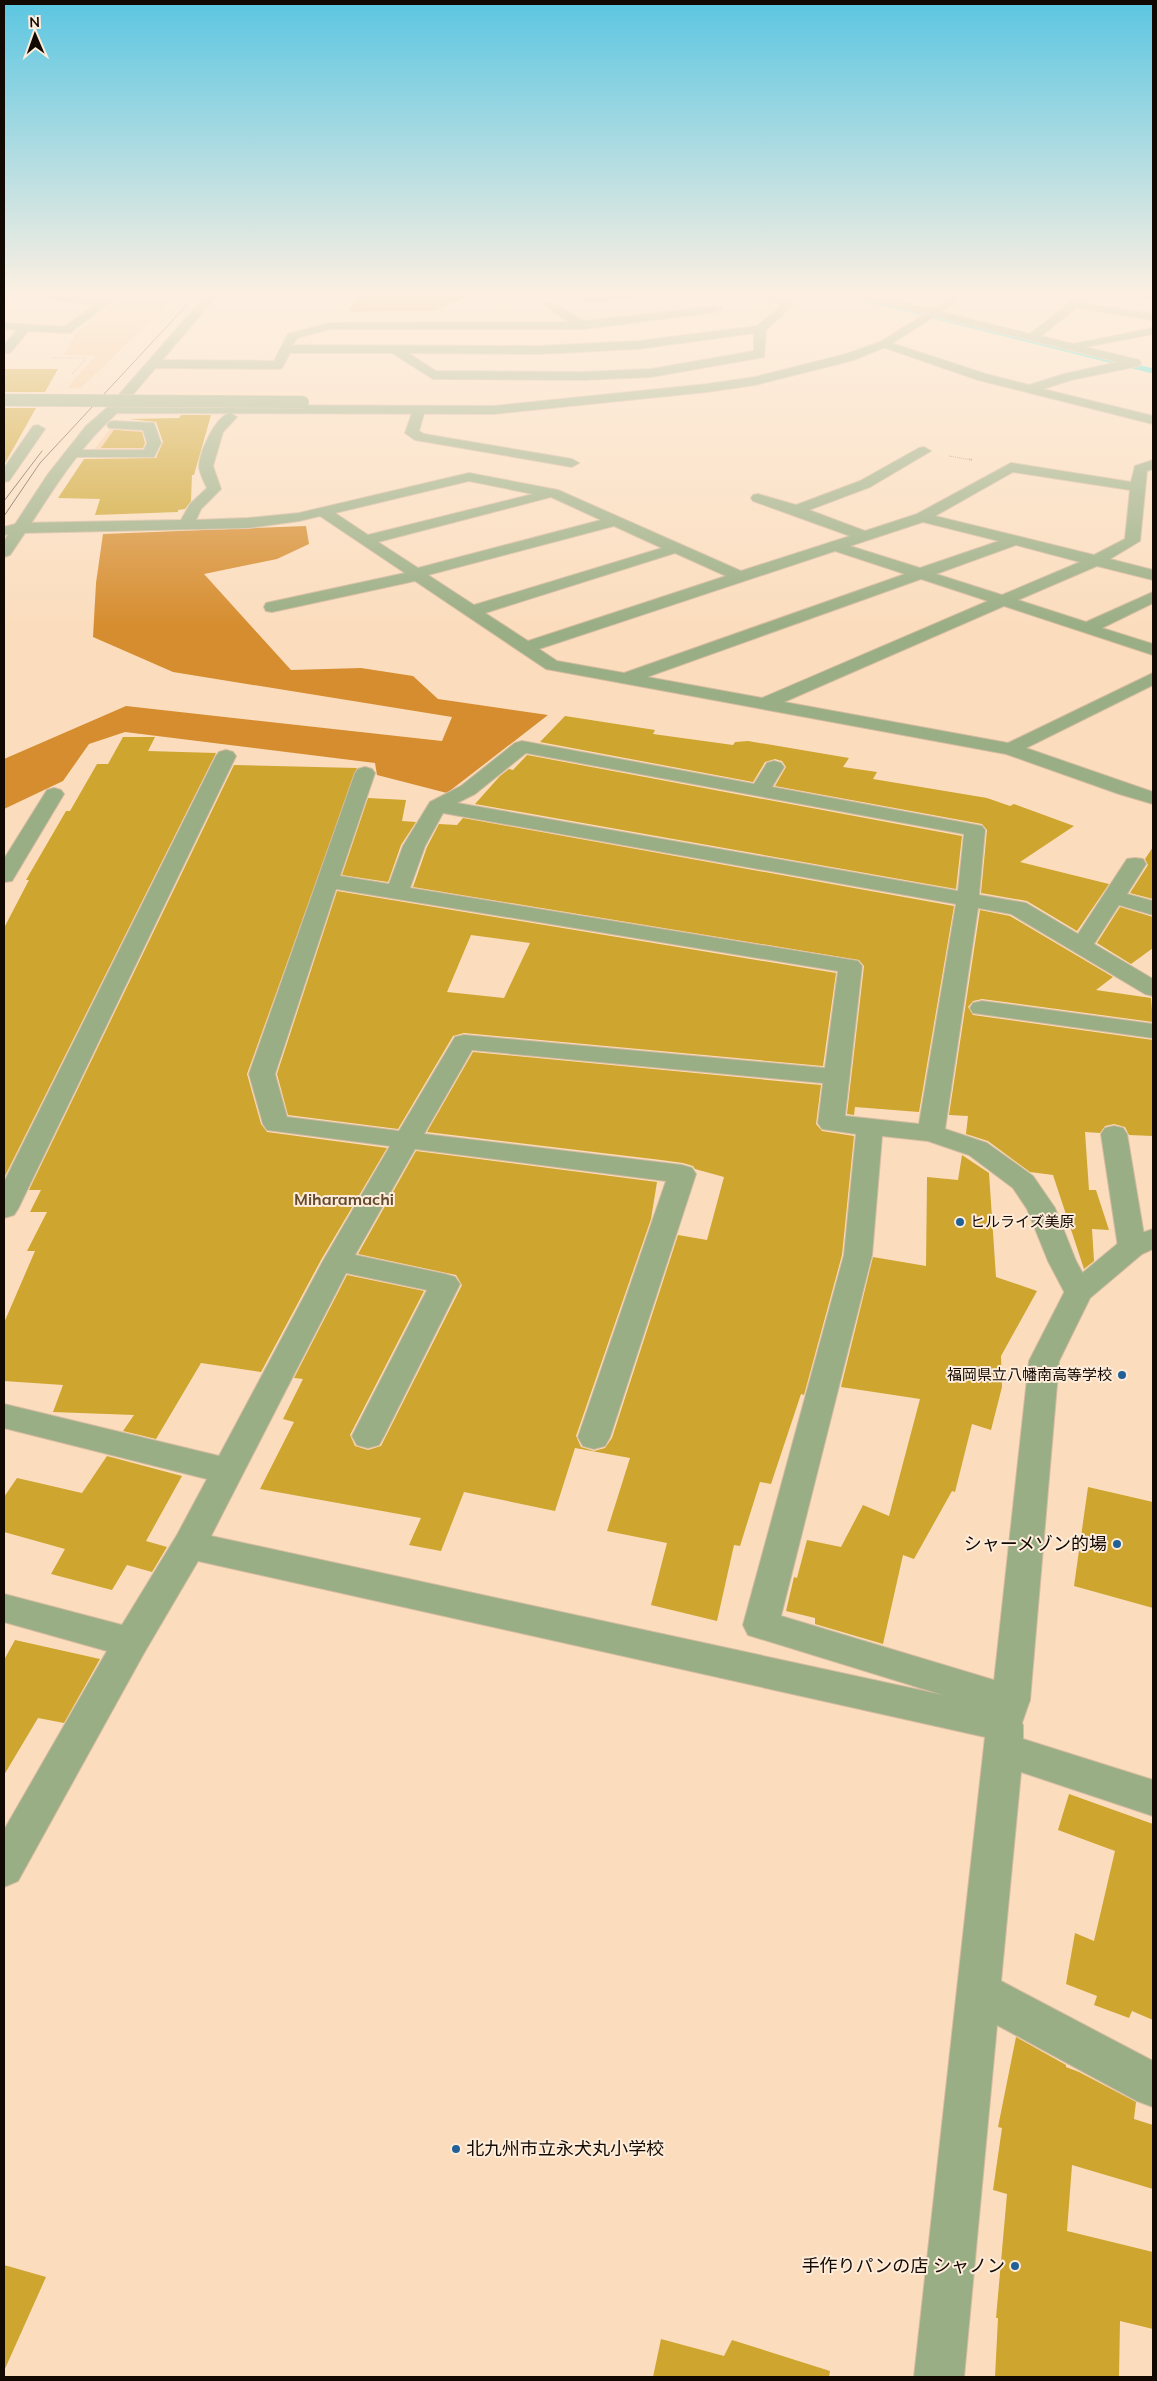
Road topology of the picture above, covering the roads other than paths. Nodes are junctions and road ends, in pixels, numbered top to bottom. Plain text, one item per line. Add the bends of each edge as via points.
1 (118, 404) edge
2 (554, 404) edge
3 (1089, 404) edge
4 (114, 409) junction
5 (419, 410) junction
6 (230, 417) dead end
7 (1153, 420) edge
8 (114, 425) dead end
9 (38, 429) dead end
10 (924, 451) road end
11 (71, 454) junction
12 (572, 463) dead end
13 (1153, 464) edge
14 (4, 478) edge
15 (1137, 487) junction
16 (554, 493) junction
17 (758, 498) dead end
18 (796, 510) junction
19 (322, 511) junction
20 (922, 517) junction
21 (614, 521) junction
22 (186, 524) junction
23 (19, 528) junction
24 (4, 530) edge
25 (864, 536) junction
26 (367, 540) junction
27 (1012, 541) junction
28 (836, 546) junction
29 (677, 548) junction
30 (4, 552) edge
31 (1095, 561) junction
32 (419, 574) junction
33 (919, 574) junction
34 (1153, 575) edge
35 (741, 577) junction
36 (1153, 597) edge
37 (1003, 600) junction
38 (272, 607) dead end
39 (474, 611) junction
40 (1087, 628) junction
41 (527, 646) junction
42 (1153, 650) edge
43 (628, 678) junction
44 (1153, 678) edge
45 (766, 703) junction
46 (1010, 749) junction
47 (226, 756) dead end
48 (774, 767) dead end
49 (365, 773) dead end
50 (1153, 776) edge
51 (760, 790) junction
52 (1126, 790) junction
53 (54, 794) dead end
54 (1153, 798) edge
55 (438, 806) junction
56 (1135, 864) dead end
57 (4, 876) edge
58 (328, 881) junction
59 (396, 892) junction
60 (1114, 897) junction
61 (968, 899) junction
62 (1153, 908) edge
63 (1081, 946) junction
64 (1153, 988) edge
65 (982, 1008) dead end
66 (1153, 1031) edge
67 (836, 1077) junction
68 (870, 1127) junction
69 (932, 1133) junction
70 (1114, 1134) dead end
71 (407, 1139) junction
72 (4, 1209) edge
73 (1142, 1243) edge
74 (338, 1261) junction
75 (1078, 1292) junction
76 (4, 1416) edge
77 (368, 1436) dead end
78 (594, 1438) dead end
79 (227, 1471) junction
80 (189, 1545) junction
81 (4, 1608) edge
82 (131, 1642) junction
83 (1006, 1725) junction
84 (1153, 1798) edge
85 (4, 1868) edge
86 (979, 1992) junction
87 (1153, 2085) edge
88 (939, 2377) edge

1 - 4 street
2 - 5 street via 494,410
3 - 7 street
4 - 5 street
4 - 11 street via 91,429
5 - 12 street via 412,433 420,437
6 - 22 street via 217,431 206,466 214,489 195,507
8 - 11 street via 149,426 154,443 148,454
9 - 14 street
10 - 18 street via 865,484
11 - 23 street
13 - 15 street via 1140,469
15 - 20 street via 1011,467
15 - 31 street via 1132,541
16 - 19 street via 469,477
16 - 21 street
16 - 26 street
17 - 18 street
18 - 25 street
19 - 22 street via 299,518 248,523
19 - 26 street
20 - 25 street
20 - 27 street
21 - 29 street
21 - 32 street
22 - 23 street
23 - 24 street
23 - 30 street
25 - 28 street
26 - 32 street
27 - 31 street
27 - 33 street
28 - 33 street
28 - 35 street
29 - 35 street
29 - 39 street
31 - 34 street
31 - 37 street
32 - 38 street
32 - 39 street
33 - 37 street
33 - 43 street
35 - 41 street
36 - 40 street
37 - 40 street
37 - 45 street
39 - 41 street
40 - 42 street
41 - 43 street via 552,665
43 - 45 street
44 - 46 street
45 - 46 street
46 - 52 street
47 - 72 street
48 - 51 street
49 - 58 street
50 - 52 street
51 - 55 street via 522,747 468,790
51 - 61 street via 975,830
52 - 54 street
53 - 57 street
55 - 59 street via 414,846
55 - 61 street
56 - 60 street
58 - 59 street
58 - 71 street via 262,1074 276,1124
59 - 67 street via 850,966
60 - 62 street
60 - 63 street
61 - 63 street via 1018,908
61 - 69 street
63 - 64 street
65 - 66 street
67 - 68 street via 831,1123
67 - 71 street via 464,1042
68 - 69 street
68 - 83 street via 858,1255 761,1625
69 - 75 street via 978,1149 1023,1182 1041,1208
70 - 73 street
71 - 74 street
71 - 78 street via 682,1174
73 - 75 street
74 - 77 street via 445,1284
74 - 79 street
75 - 83 street via 1044,1361
76 - 79 street
79 - 80 street
80 - 82 street
80 - 83 street
81 - 82 street
82 - 85 street
83 - 84 street
83 - 86 street
86 - 87 street
86 - 88 street

